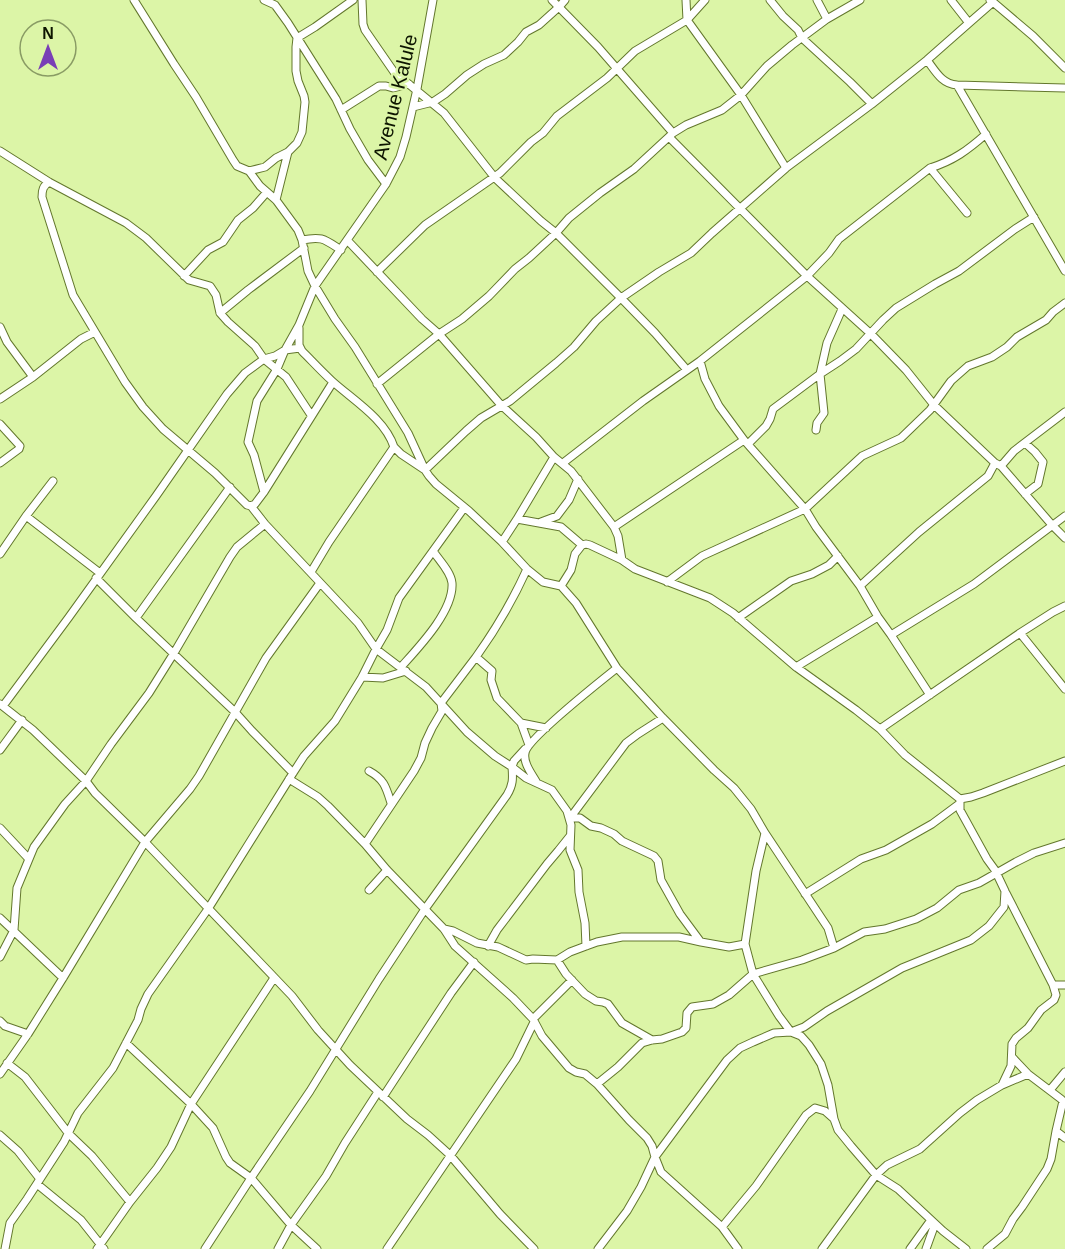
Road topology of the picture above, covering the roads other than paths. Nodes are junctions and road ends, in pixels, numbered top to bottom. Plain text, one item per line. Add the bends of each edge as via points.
1 (134, 0) edge
2 (264, 0) edge
3 (353, 0) edge
4 (362, 0) edge
5 (433, 0) edge
6 (552, 0) edge
7 (565, 0) edge
8 (686, 0) edge
9 (705, 0) edge
10 (770, 0) edge
11 (817, 0) edge
12 (860, 0) edge
13 (951, 0) edge
14 (991, 1) edge
15 (560, 8) junction
16 (827, 19) junction
17 (687, 20) junction
18 (969, 23) junction
19 (297, 38) junction
20 (801, 38) junction
21 (927, 60) junction
22 (1065, 68) edge
23 (618, 69) junction
24 (409, 84) junction
25 (957, 85) junction
26 (1065, 87) edge
27 (417, 89) junction
28 (741, 95) junction
29 (433, 102) junction
30 (872, 104) junction
31 (412, 107) junction
32 (341, 110) junction
33 (986, 134) junction
34 (671, 135) junction
35 (0, 151) edge
36 (288, 152) junction
37 (786, 168) junction
38 (930, 168) junction
39 (249, 171) junction
40 (495, 178) junction
41 (49, 182) junction
42 (386, 184) junction
43 (267, 192) junction
44 (276, 200) junction
45 (739, 208) junction
46 (967, 213) dead end
47 (1034, 217) junction
48 (556, 233) junction
49 (348, 241) junction
50 (303, 244) junction
51 (341, 250) junction
52 (1065, 271) edge
53 (377, 272) junction
54 (184, 276) junction
55 (807, 276) junction
56 (315, 286) junction
57 (621, 298) junction
58 (1065, 303) edge
59 (842, 309) junction
60 (220, 313) junction
61 (299, 325) junction
62 (0, 327) edge
63 (95, 332) junction
64 (439, 334) junction
65 (871, 334) junction
66 (300, 348) junction
67 (285, 350) junction
68 (264, 359) junction
69 (700, 361) junction
70 (278, 369) junction
71 (687, 370) junction
72 (820, 374) junction
73 (33, 377) junction
74 (333, 382) junction
75 (377, 384) junction
76 (0, 399) edge
77 (501, 405) junction
78 (934, 405) junction
79 (1065, 412) edge
80 (312, 415) junction
81 (0, 424) edge
82 (816, 430) dead end
83 (746, 442) junction
84 (1025, 443) junction
85 (394, 447) junction
86 (188, 451) junction
87 (554, 457) junction
88 (0, 463) edge
89 (563, 463) junction
90 (998, 465) junction
91 (425, 470) junction
92 (578, 479) junction
93 (53, 481) dead end
94 (230, 487) junction
95 (264, 492) junction
96 (1025, 494) junction
97 (251, 506) junction
98 (465, 508) junction
99 (805, 509) junction
100 (26, 516) junction
101 (557, 516) junction
102 (1065, 516) edge
103 (517, 519) junction
104 (539, 522) junction
105 (265, 524) junction
106 (1052, 525) junction
107 (561, 526) junction
108 (614, 527) junction
109 (1065, 538) edge
110 (502, 542) junction
111 (582, 545) junction
112 (433, 551) junction
113 (0, 554) edge
114 (838, 556) junction
115 (622, 560) junction
116 (527, 569) junction
117 (310, 572) junction
118 (98, 575) junction
119 (667, 582) junction
120 (320, 583) junction
121 (561, 586) junction
122 (860, 586) junction
123 (1065, 606) edge
124 (878, 617) junction
125 (136, 618) junction
126 (738, 618) junction
127 (1020, 633) junction
128 (891, 635) junction
129 (376, 649) junction
130 (174, 653) junction
131 (476, 657) junction
132 (796, 667) junction
133 (617, 668) junction
134 (404, 669) junction
135 (362, 677) junction
136 (1065, 689) edge
137 (930, 695) junction
138 (441, 703) junction
139 (1, 705) edge
140 (235, 712) junction
141 (663, 718) junction
142 (22, 720) junction
143 (521, 723) junction
144 (546, 728) junction
145 (880, 729) junction
146 (527, 747) junction
147 (0, 750) edge
148 (1065, 761) edge
149 (512, 767) junction
150 (369, 771) dead end
151 (291, 776) junction
152 (526, 778) junction
153 (86, 781) junction
154 (513, 782) junction
155 (537, 784) junction
156 (960, 801) junction
157 (392, 803) junction
158 (570, 818) junction
159 (0, 828) edge
160 (765, 833) junction
161 (570, 836) junction
162 (145, 842) junction
163 (1065, 843) edge
164 (365, 844) junction
165 (28, 858) junction
166 (387, 870) junction
167 (996, 873) junction
168 (369, 890) dead end
169 (1005, 891) junction
170 (805, 894) junction
171 (208, 909) junction
172 (425, 909) junction
173 (0, 918) edge
174 (444, 929) junction
175 (14, 930) junction
176 (701, 942) junction
177 (745, 944) junction
178 (586, 945) junction
179 (488, 946) junction
180 (834, 948) junction
181 (0, 957) edge
182 (557, 960) junction
183 (474, 962) junction
184 (753, 974) junction
185 (63, 978) junction
186 (274, 978) junction
187 (572, 980) junction
188 (1053, 985) junction
189 (1065, 985) edge
190 (533, 1020) junction
191 (0, 1021) edge
192 (791, 1032) junction
193 (28, 1034) junction
194 (652, 1040) junction
195 (126, 1043) junction
196 (336, 1050) junction
197 (1012, 1057) junction
198 (7, 1063) junction
199 (1065, 1072) edge
200 (0, 1074) edge
201 (1028, 1074) junction
202 (597, 1084) junction
203 (1002, 1085) junction
204 (1050, 1090) junction
205 (381, 1094) junction
206 (190, 1104) junction
207 (834, 1119) junction
208 (1056, 1131) junction
209 (69, 1134) junction
210 (0, 1136) edge
211 (1065, 1138) edge
212 (450, 1155) junction
213 (655, 1157) junction
214 (876, 1175) junction
215 (251, 1178) junction
216 (39, 1182) junction
217 (130, 1202) junction
218 (933, 1222) junction
219 (291, 1225) junction
220 (722, 1227) junction
221 (100, 1248) edge
222 (5, 1249) edge
223 (206, 1249) edge
224 (278, 1249) edge
225 (317, 1249) edge
226 (387, 1249) edge
227 (534, 1249) edge
228 (598, 1249) edge
229 (738, 1249) edge
230 (822, 1249) edge
231 (910, 1249) edge
232 (926, 1249) edge
233 (966, 1249) edge
234 (987, 1249) edge

1 - 39 street via 232,160
2 - 19 street via 275,5
3 - 19 street
4 - 24 street via 365,30 394,72
5 - 27 street, Avenue Kalule
6 - 15 street
7 - 15 street
8 - 17 street
9 - 17 street
10 - 20 street
11 - 16 street
12 - 16 street
13 - 18 street
14 - 18 street
14 - 22 street
15 - 23 street
15 - 29 street via 526,32 504,55 467,75
16 - 20 street
17 - 23 street via 635,51
17 - 28 street
18 - 21 street
19 - 32 street
19 - 36 street via 296,71 305,102 302,132
20 - 28 street via 767,66
20 - 30 street
21 - 25 street via 944,81
21 - 30 street
23 - 34 street
23 - 40 street via 557,116
24 - 27 street
24 - 32 street via 379,86
25 - 26 street
25 - 33 street
27 - 29 street
27 - 31 street, Avenue Kalule
28 - 34 street via 722,110
28 - 37 street
29 - 31 street
29 - 40 street
30 - 37 street
31 - 42 street, Avenue Kalule via 400,157
32 - 42 street
33 - 38 street via 960,156
33 - 47 street
34 - 45 street
34 - 48 street via 634,169 579,209
35 - 41 street
36 - 39 street via 265,167
36 - 44 street
37 - 45 street
38 - 46 street
38 - 55 street via 839,239
39 - 43 street
40 - 48 street
40 - 53 street via 425,225
41 - 54 street via 126,223
41 - 63 street via 42,190 44,203 73,294
42 - 49 street, Avenue Kalule
43 - 44 street
43 - 54 street via 238,220 227,238 208,250
44 - 50 street via 298,230
45 - 55 street
45 - 57 street via 691,253
47 - 52 street
47 - 65 street via 959,271 896,308
48 - 57 street
48 - 64 street via 489,296
49 - 51 street, Avenue Kalule
49 - 53 street
50 - 51 street via 318,238
50 - 56 street
50 - 60 street
51 - 56 street, Avenue Kalule
53 - 64 street
54 - 60 street via 210,286
55 - 59 street
55 - 69 street
56 - 61 street, Avenue Kalule
56 - 75 street
57 - 71 street
57 - 77 street via 556,363
58 - 78 street via 992,357 968,366
59 - 65 street
59 - 72 street
60 - 68 street
61 - 66 street
61 - 67 street, Avenue Kalule
62 - 73 street
63 - 73 street
63 - 86 street via 143,407
64 - 75 street
64 - 77 street
65 - 72 street
65 - 78 street
66 - 67 street
66 - 74 street
67 - 68 street
67 - 70 street, Avenue Kalule
68 - 70 street
68 - 86 street via 226,394
69 - 71 street
69 - 83 street via 719,406
70 - 80 street
70 - 95 street, Avenue Kalule via 257,401 248,442
71 - 89 street
72 - 82 street via 824,413
72 - 83 street via 773,409 766,426
73 - 76 street
74 - 80 street
74 - 85 street via 369,411
75 - 91 street
77 - 87 street
77 - 91 street
78 - 90 street
78 - 99 street via 902,438 862,456
79 - 84 street
80 - 95 street
81 - 88 street via 20,446
83 - 99 street
83 - 108 street
84 - 90 street
84 - 96 street via 1043,462 1038,484
85 - 91 street
85 - 117 street
86 - 94 street
86 - 118 street
87 - 89 street
87 - 103 street
89 - 92 street
90 - 96 street
90 - 122 street
91 - 98 street
92 - 101 street
92 - 108 street
93 - 100 street
94 - 97 street
94 - 125 street
95 - 97 street
96 - 106 street
97 - 105 street
98 - 110 street
98 - 112 street
99 - 114 street
99 - 119 street via 702,556
100 - 113 street
100 - 118 street
101 - 104 street
101 - 107 street
102 - 106 street
103 - 104 street
103 - 110 street
104 - 107 street
105 - 117 street
105 - 130 street via 237,547
106 - 109 street
106 - 128 street via 974,584
107 - 111 street
108 - 115 street
110 - 116 street
111 - 115 street
111 - 121 street
112 - 129 street via 399,598
112 - 134 street via 452,583 450,595 440,619
114 - 122 street
114 - 126 street via 829,565 791,581
115 - 119 street
116 - 121 street via 543,582
116 - 131 street via 494,632
117 - 120 street
118 - 125 street
118 - 139 street
119 - 126 street via 710,598
120 - 129 street via 358,623
120 - 140 street via 266,658
121 - 133 street
122 - 124 street
123 - 127 street
124 - 128 street
124 - 132 street
125 - 130 street
126 - 132 street
127 - 136 street
127 - 137 street
128 - 137 street
129 - 134 street
129 - 135 street
130 - 140 street
130 - 153 street
131 - 138 street
131 - 143 street via 492,671 497,698
132 - 145 street
133 - 141 street
133 - 144 street
134 - 135 street via 383,678
134 - 138 street
135 - 151 street via 335,721
137 - 145 street
138 - 149 street via 467,732
138 - 157 street via 442,711 421,758
139 - 142 street
140 - 151 street
140 - 162 street via 194,783
141 - 158 street via 626,743
141 - 160 street via 734,788
142 - 147 street
142 - 153 street
143 - 144 street
143 - 146 street
144 - 146 street
145 - 156 street
146 - 149 street
146 - 155 street via 524,757
148 - 156 street
149 - 152 street
149 - 154 street
150 - 157 street via 382,781
151 - 164 street
151 - 171 street
152 - 154 street
152 - 155 street
153 - 162 street
153 - 165 street via 64,804
154 - 172 street
155 - 158 street via 552,790
156 - 167 street via 960,810
156 - 170 street via 932,824 861,859
157 - 164 street
158 - 161 street
158 - 176 street via 580,818 654,856 661,879 680,914
159 - 165 street
160 - 170 street
160 - 177 street
161 - 178 street
161 - 179 street
162 - 171 street
162 - 185 street
163 - 167 street via 1034,853
164 - 166 street
165 - 175 street via 16,894
166 - 168 street
166 - 172 street
167 - 169 street
167 - 180 street via 959,890 938,908 916,919 864,932
169 - 188 street
169 - 192 street via 1004,907 971,940 902,968
170 - 180 street via 828,928
171 - 186 street
171 - 195 street via 148,994
172 - 174 street
172 - 196 street
173 - 175 street
174 - 179 street
174 - 183 street via 455,946
175 - 181 street
175 - 185 street
176 - 177 street via 729,947
176 - 178 street via 679,937 622,937
177 - 184 street
178 - 182 street
179 - 182 street via 526,960
180 - 184 street
182 - 187 street
183 - 190 street
183 - 205 street
184 - 192 street
184 - 194 street via 713,1004 692,1007 682,1032
185 - 193 street
186 - 196 street
186 - 206 street
187 - 190 street
187 - 194 street via 585,994 608,1004 622,1023
188 - 189 street
188 - 197 street via 1054,1000 1016,1038
190 - 202 street via 569,1068
190 - 212 street via 516,1059
191 - 193 street
192 - 207 street via 801,1036 821,1064
192 - 213 street via 774,1033 733,1054
193 - 198 street
194 - 202 street via 642,1042
195 - 206 street
195 - 209 street via 113,1068 78,1113
196 - 205 street
196 - 215 street
197 - 201 street
197 - 203 street
198 - 200 street
198 - 209 street via 25,1077
199 - 204 street
201 - 203 street
201 - 204 street
202 - 213 street via 647,1138
203 - 214 street via 977,1100 920,1149
204 - 208 street via 1063,1101
205 - 212 street
205 - 219 street
206 - 215 street via 213,1128 230,1163
206 - 217 street via 171,1148
207 - 214 street via 838,1130
207 - 220 street via 815,1108 806,1115
208 - 211 street
208 - 234 street via 1047,1169 1005,1234
209 - 216 street
209 - 217 street
210 - 216 street via 18,1151
212 - 226 street
212 - 227 street
213 - 220 street via 661,1172
213 - 228 street via 627,1211
214 - 218 street via 898,1189
214 - 230 street
215 - 219 street
215 - 223 street
216 - 221 street via 81,1220
216 - 222 street via 10,1223
217 - 221 street
218 - 231 street
218 - 232 street
218 - 233 street
219 - 224 street
219 - 225 street
220 - 229 street

